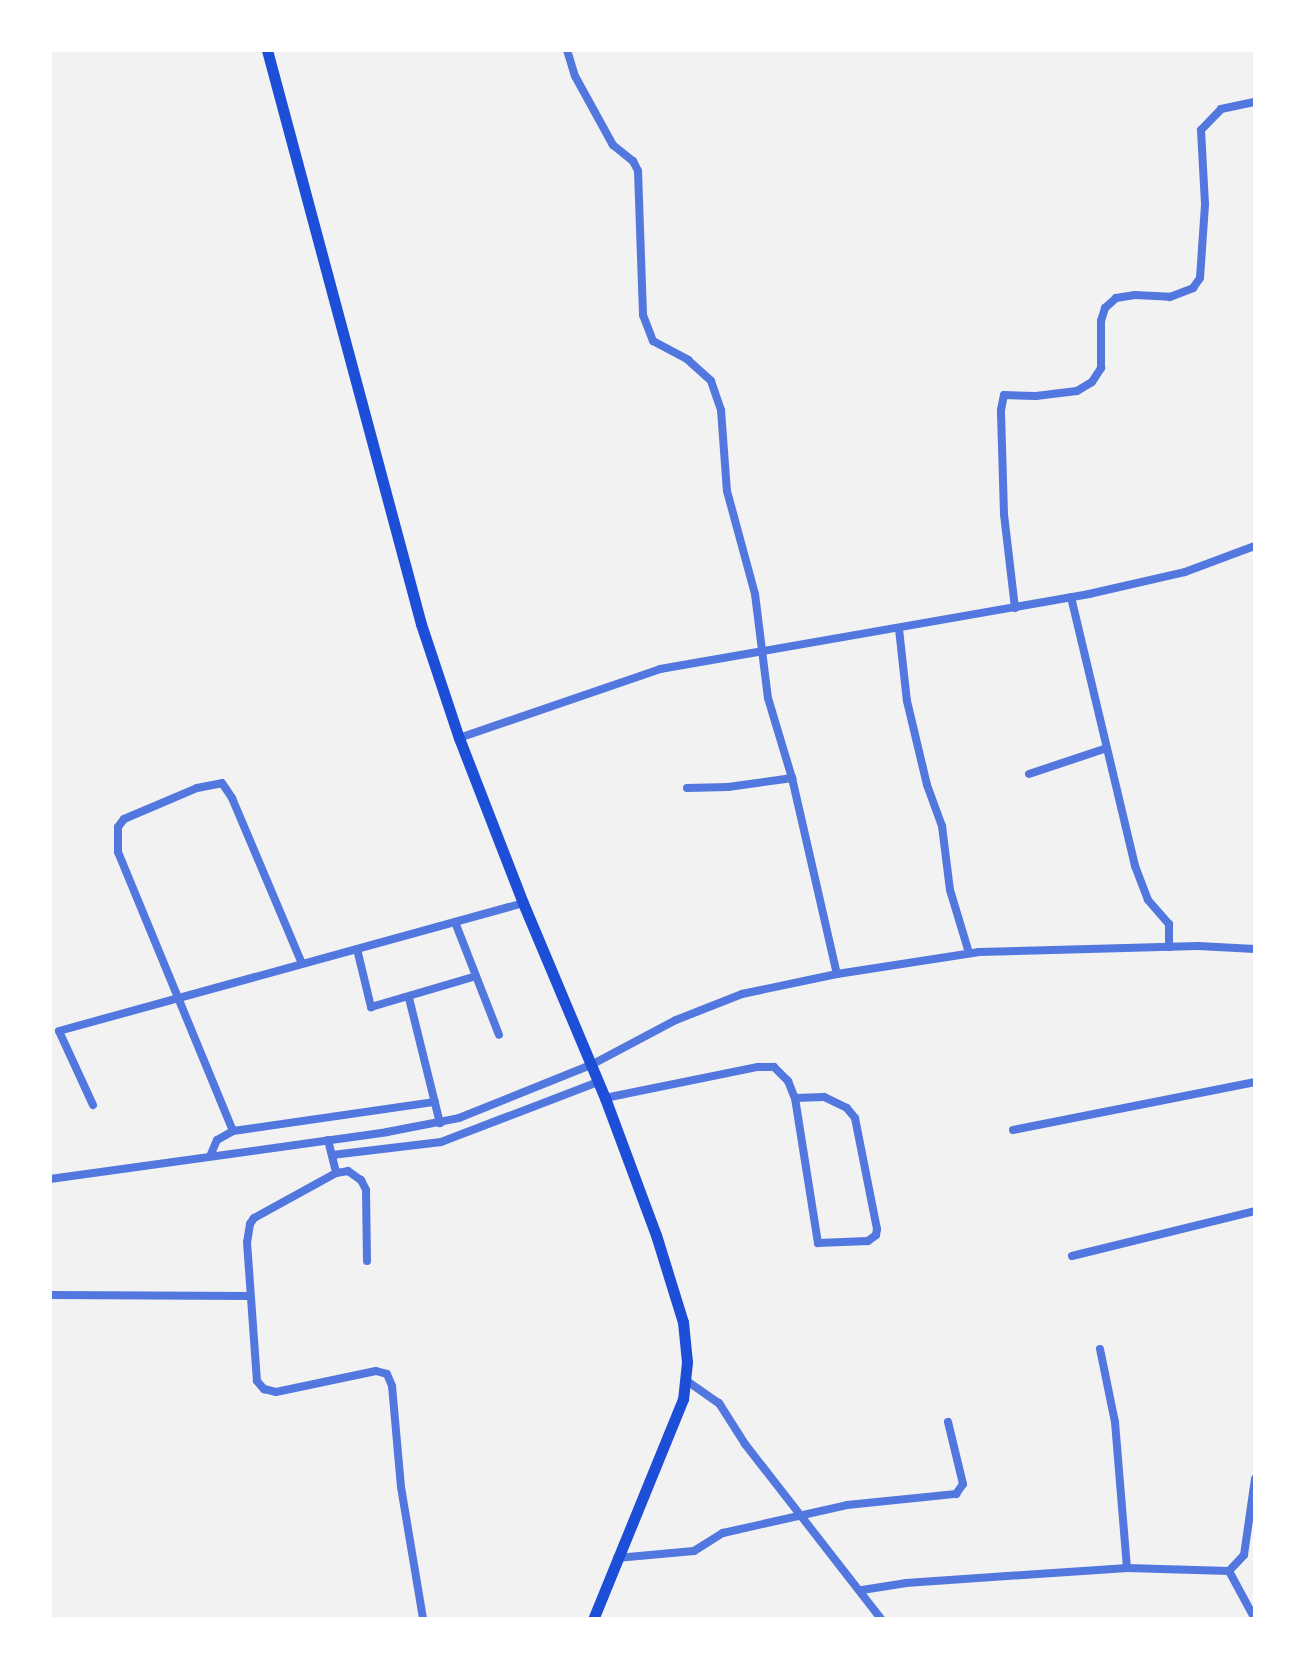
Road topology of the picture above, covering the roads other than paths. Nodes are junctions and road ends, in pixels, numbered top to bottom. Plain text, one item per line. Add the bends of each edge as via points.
1 (267, 50) edge
2 (567, 50) edge
3 (1255, 102) edge
4 (1255, 546) edge
5 (1071, 597) junction
6 (1015, 608) junction
7 (899, 629) junction
8 (761, 651) junction
9 (459, 738) junction
10 (1104, 749) junction
11 (1029, 774) dead end
12 (792, 778) junction
13 (687, 788) dead end
14 (523, 903) junction
15 (455, 922) junction
16 (1169, 947) junction
17 (357, 949) junction
18 (1255, 949) edge
19 (969, 953) junction
20 (302, 964) junction
21 (837, 974) junction
22 (476, 976) junction
23 (409, 998) junction
24 (176, 999) junction
25 (499, 1035) dead end
26 (591, 1065) junction
27 (598, 1082) junction
28 (1255, 1082) edge
29 (605, 1098) junction
30 (795, 1098) junction
31 (435, 1102) junction
32 (93, 1105) dead end
33 (440, 1123) junction
34 (1013, 1130) dead end
35 (233, 1131) junction
36 (328, 1140) junction
37 (211, 1154) junction
38 (332, 1155) junction
39 (336, 1173) junction
40 (50, 1179) edge
41 (1255, 1211) edge
42 (1072, 1256) dead end
43 (367, 1261) dead end
44 (50, 1295) edge
45 (250, 1296) junction
46 (1100, 1349) dead end
47 (687, 1381) junction
48 (948, 1422) dead end
49 (1255, 1479) edge
50 (802, 1515) junction
51 (1244, 1555) junction
52 (1255, 1555) edge
53 (617, 1558) junction
54 (1127, 1568) junction
55 (1229, 1571) junction
56 (862, 1590) junction
57 (423, 1619) edge
58 (593, 1619) edge
59 (881, 1619) edge
60 (1255, 1619) edge

1 - 9 main road via 395,540
2 - 8 street via 575,76 613,145 638,171 643,315 653,341 688,360 711,381 721,410 727,491 755,594
3 - 6 street via 1221,109 1201,130 1205,204 1200,278 1193,288 1170,297 1116,298 1101,321 1101,368 1077,391 1004,395 1004,514
4 - 5 street via 1185,572
5 - 6 street
5 - 10 street
6 - 7 street
7 - 8 street
7 - 19 street via 907,701 942,826 950,890
8 - 9 street via 660,669
8 - 12 street via 768,698
9 - 14 main road
10 - 11 street
10 - 16 street via 1135,866 1148,900 1169,924
12 - 13 street
12 - 21 street
14 - 15 street
14 - 26 main road
15 - 17 street
15 - 22 street
16 - 18 street
16 - 19 street
17 - 20 street
17 - 23 street via 371,1007
19 - 21 street
20 - 24 street
20 - 24 street via 222,783 124,819 118,827 118,852
21 - 26 street via 742,994 676,1020
22 - 23 street
22 - 25 street
23 - 31 street
24 - 32 street via 59,1031
24 - 35 street
26 - 27 main road
26 - 33 street
27 - 29 main road
27 - 38 street via 441,1142
28 - 34 street
29 - 30 street via 758,1067 774,1067
29 - 47 main road via 683,1322
30 - 30 street via 824,1097 855,1118 877,1229 868,1241 818,1243
31 - 33 street
31 - 35 street
33 - 36 street
35 - 37 street via 217,1140
36 - 37 street
36 - 38 street
37 - 40 street
38 - 39 street
39 - 43 street via 356,1175 366,1190
39 - 45 street via 254,1218 248,1235
41 - 42 street
44 - 45 street
45 - 57 street via 257,1381 264,1389 276,1392 376,1371 387,1374
46 - 54 street via 1115,1422
47 - 50 street via 719,1403
47 - 53 main road
48 - 50 street via 963,1484 956,1494
49 - 51 street
50 - 53 street via 723,1533 694,1551
50 - 56 street
51 - 52 street
51 - 55 street
53 - 58 main road
54 - 55 street
54 - 56 street
55 - 60 street
56 - 59 street

